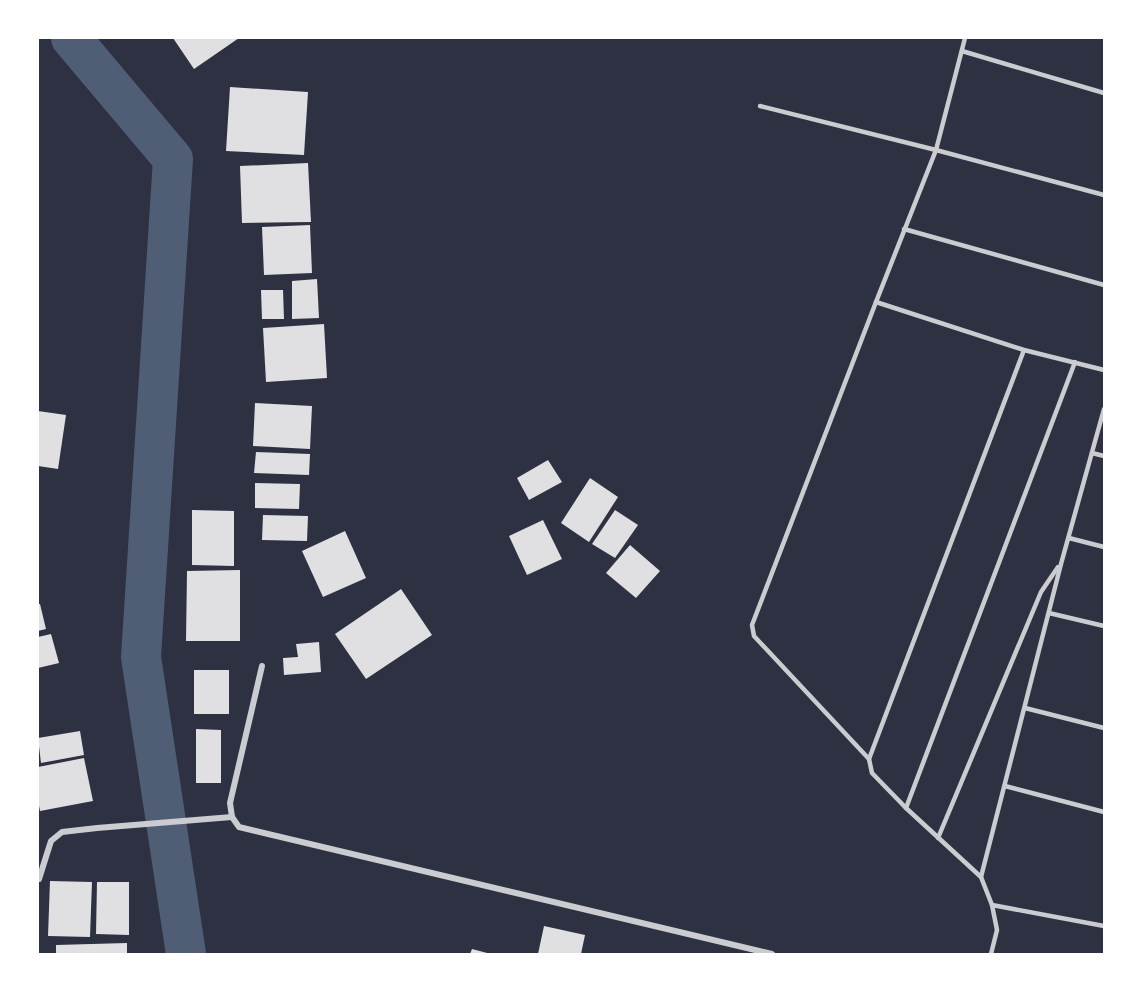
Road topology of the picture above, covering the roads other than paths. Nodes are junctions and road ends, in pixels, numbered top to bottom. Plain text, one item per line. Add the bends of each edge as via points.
1 (966, 38) edge
2 (962, 51) junction
3 (1104, 93) edge
4 (760, 106) dead end
5 (936, 150) junction
6 (1104, 195) edge
7 (904, 229) junction
8 (1104, 285) edge
9 (876, 302) junction
10 (1024, 350) junction
11 (1075, 362) junction
12 (1104, 370) edge
13 (1104, 408) edge
14 (1092, 453) junction
15 (1104, 456) edge
16 (1069, 538) junction
17 (1104, 547) edge
18 (1061, 564) junction
19 (1049, 613) junction
20 (1104, 626) edge
21 (262, 666) dead end
22 (1025, 708) junction
23 (1104, 728) edge
24 (869, 759) junction
25 (1005, 786) junction
26 (906, 808) junction
27 (1104, 812) edge
28 (232, 818) junction
29 (938, 838) junction
30 (981, 877) junction
31 (39, 879) edge
32 (992, 905) junction
33 (1104, 926) edge
34 (772, 954) edge
35 (991, 954) edge

1 - 2 lane
2 - 3 lane
2 - 5 lane
4 - 5 lane
5 - 6 lane
5 - 7 lane
7 - 8 lane
7 - 9 lane
9 - 10 lane
9 - 24 lane via 752,625 754,636
10 - 11 lane
10 - 24 lane
11 - 12 lane
11 - 26 lane
13 - 14 lane
14 - 15 lane
14 - 16 lane
16 - 17 lane
16 - 18 lane
18 - 19 lane
18 - 29 lane via 1041,592
19 - 20 lane
19 - 22 lane
21 - 28 street via 230,803
22 - 23 lane
22 - 25 lane
24 - 26 lane via 872,773
25 - 27 lane
25 - 30 lane
26 - 29 lane
28 - 31 street via 62,832 51,841
28 - 34 street via 239,827
29 - 30 lane
30 - 32 lane
32 - 33 lane
32 - 35 lane via 997,930

